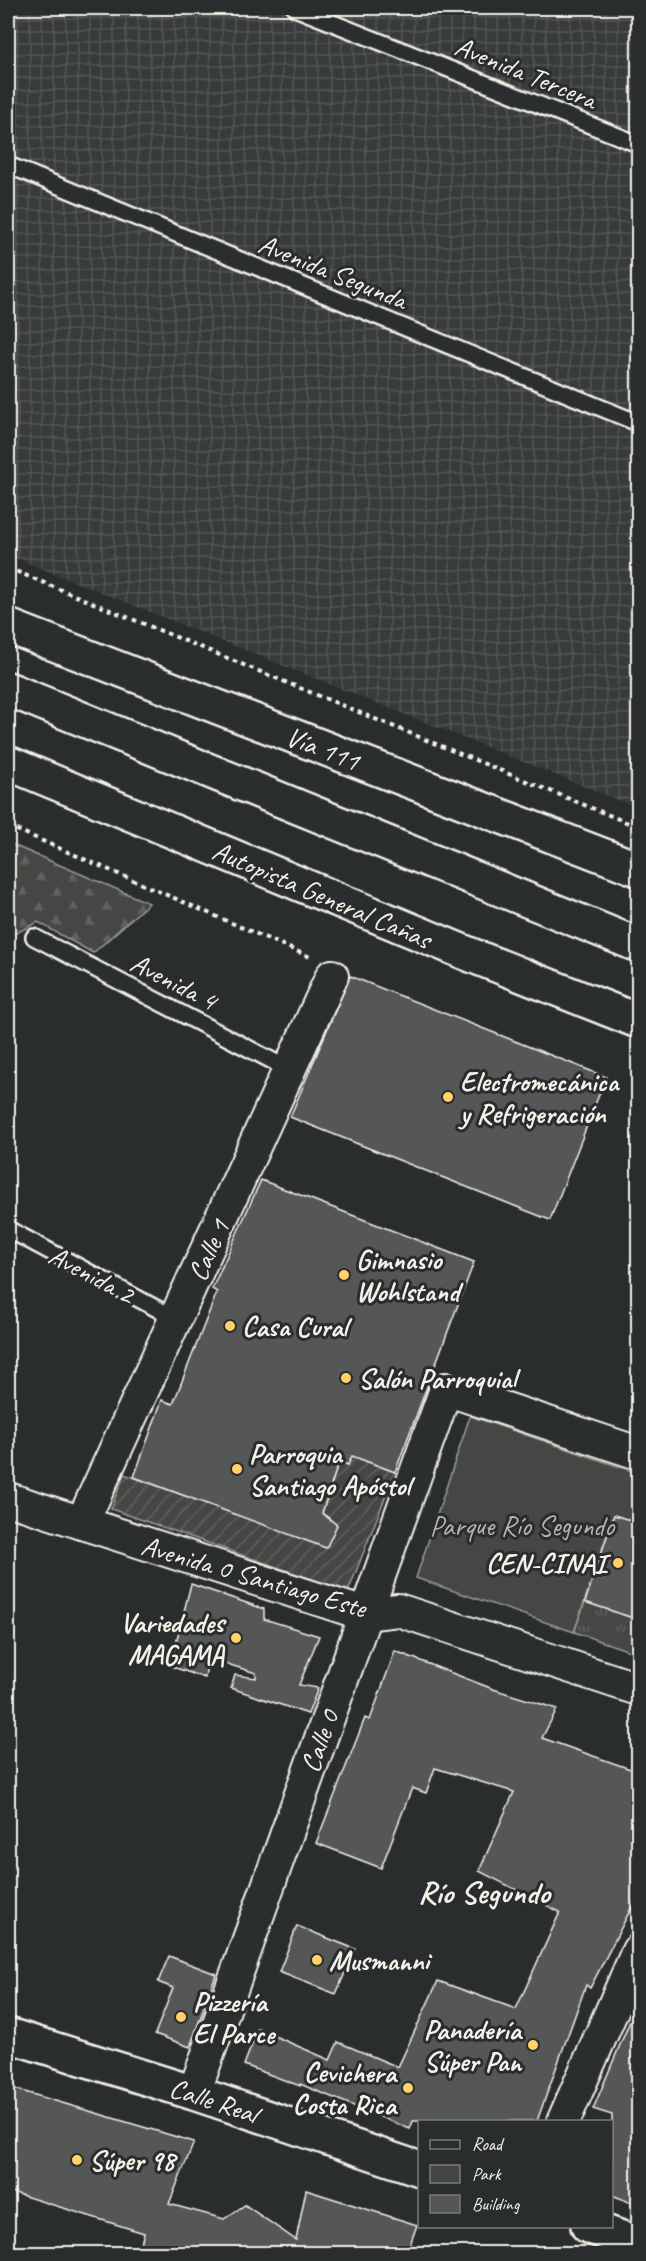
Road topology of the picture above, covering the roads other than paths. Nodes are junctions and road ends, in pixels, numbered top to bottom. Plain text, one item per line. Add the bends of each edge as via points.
1 (295, 8) edge
2 (639, 144) edge
3 (8, 165) edge
4 (639, 423) edge
5 (8, 626) edge
6 (8, 689) edge
7 (8, 763) edge
8 (639, 869) edge
9 (34, 937) dead end
10 (639, 945) edge
11 (332, 976) road end
12 (639, 1021) edge
13 (290, 1070) junction
14 (8, 1229) edge
15 (176, 1319) junction
16 (639, 1453) edge
17 (8, 1499) edge
18 (82, 1523) junction
19 (364, 1614) junction
20 (639, 1689) edge
21 (639, 1951) edge
22 (8, 2035) edge
23 (194, 2093) junction
24 (564, 2120) edge
25 (418, 2168) edge
26 (593, 2228) edge
27 (636, 2247) edge

1 - 2 lane, Avenida Tercera
3 - 4 lane, Avenida Segunda
5 - 8 main road, Vía 111
6 - 10 main road
7 - 12 main road, Autopista General Cañas
9 - 13 lane, Avenida 4
11 - 13 street, Calle 1
13 - 15 street, Calle 1
14 - 15 lane, Avenida 2
15 - 18 street, Calle 1
16 - 19 street, Calle 0 via 446,1389
17 - 18 street, Avenida 0 Santiago Este
18 - 19 street, Avenida 0 Santiago Este
19 - 20 street, Avenida 0 Santiago Este via 398,1610
19 - 23 street, Calle 0
21 - 24 street
22 - 23 main road, Calle Real
23 - 25 main road, Calle Real
26 - 27 main road

